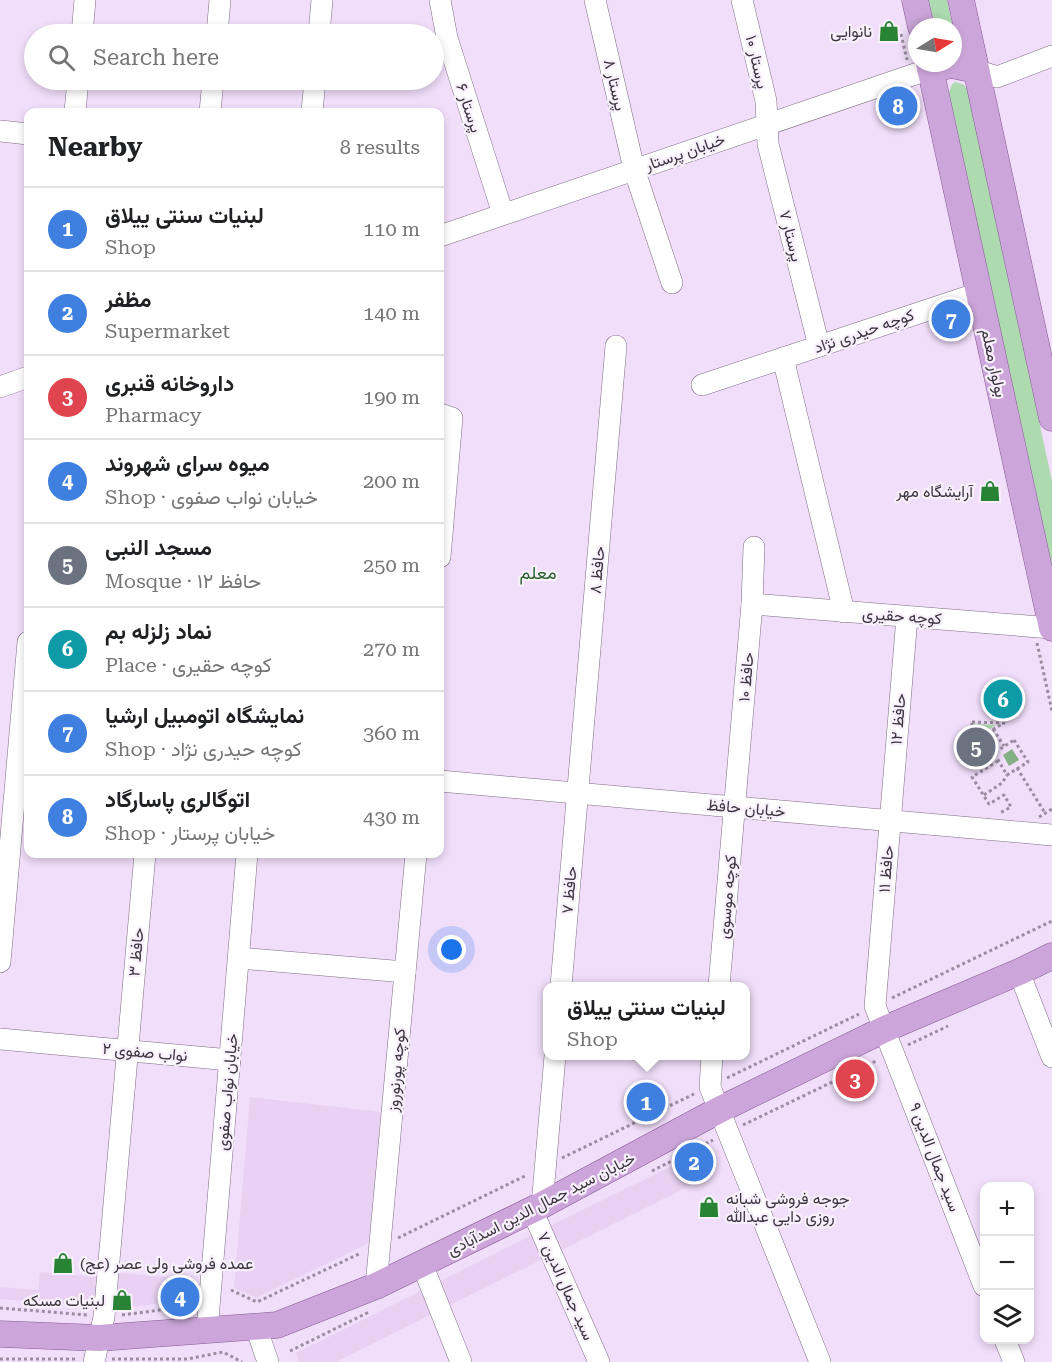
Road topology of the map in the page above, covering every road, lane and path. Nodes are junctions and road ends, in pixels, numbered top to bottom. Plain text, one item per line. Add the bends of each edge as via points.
1 (85, 0) edge
2 (220, 0) edge
3 (322, 0) edge
4 (440, 0) edge
5 (595, 0) edge
6 (742, 0) edge
7 (915, 0) edge
8 (961, 0) edge
9 (919, 18) edge
10 (83, 24) edge
11 (218, 24) edge
12 (319, 24) edge
13 (440, 24) edge
14 (444, 51) edge
15 (1052, 56) edge
16 (962, 66) edge
17 (976, 70) junction
18 (913, 72) edge
19 (931, 72) edge
20 (77, 90) edge
21 (212, 90) edge
22 (314, 90) edge
23 (75, 108) edge
24 (210, 108) edge
25 (312, 108) edge
26 (767, 124) junction
27 (0, 131) edge
28 (24, 134) edge
29 (634, 170) junction
30 (503, 214) junction
31 (444, 235) edge
32 (672, 283) dead end
33 (979, 293) junction
34 (616, 346) dead end
35 (819, 346) junction
36 (783, 358) junction
37 (24, 378) edge
38 (702, 385) dead end
39 (0, 387) edge
40 (444, 415) edge
41 (1052, 418) edge
42 (444, 511) edge
43 (754, 547) dead end
44 (752, 604) junction
45 (844, 612) junction
46 (907, 616) junction
47 (1052, 628) edge
48 (24, 676) edge
49 (1052, 684) edge
50 (1046, 685) dead end
51 (993, 729) junction
52 (16, 745) edge
53 (1004, 746) junction
54 (998, 761) junction
55 (1017, 768) junction
56 (1007, 775) junction
57 (444, 781) edge
58 (578, 794) junction
59 (983, 795) junction
60 (735, 807) junction
61 (1045, 813) dead end
62 (998, 815) dead end
63 (890, 821) junction
64 (1052, 835) edge
65 (145, 858) edge
66 (248, 858) edge
67 (416, 858) edge
68 (1052, 921) edge
69 (1052, 956) edge
70 (239, 958) junction
71 (0, 962) edge
72 (405, 972) junction
73 (1019, 972) junction
74 (561, 982) edge
75 (719, 982) edge
76 (955, 1022) dead end
77 (885, 1029) junction
78 (0, 1039) edge
79 (127, 1051) junction
80 (1052, 1057) edge
81 (230, 1060) junction
82 (555, 1060) edge
83 (712, 1060) edge
84 (710, 1086) junction
85 (723, 1122) junction
86 (546, 1166) junction
87 (644, 1174) dead end
88 (537, 1208) junction
89 (380, 1246) junction
90 (422, 1264) junction
91 (980, 1276) edge
92 (231, 1290) dead end
93 (376, 1297) junction
94 (256, 1327) junction
95 (207, 1331) junction
96 (0, 1334) edge
97 (1007, 1344) edge
98 (290, 1351) dead end
99 (96, 1355) edge
100 (187, 1359) dead end
101 (242, 1362) edge
102 (268, 1362) edge
103 (461, 1362) edge
104 (600, 1362) edge
105 (820, 1362) edge
106 (1014, 1362) edge

1 - 10 street
2 - 11 street
3 - 12 street
4 - 13 street, پرستار ۶
5 - 29 street, پرستار ۸
6 - 26 street, پرستار ۱۰ via 766,101
7 - 9 main road
8 - 17 main road
14 - 30 street, پرستار ۶
15 - 17 street via 997,77
16 - 17 main road
17 - 41 main road
18 - 26 street, خیابان پرستار
19 - 33 main road, بولوار معلم
20 - 23 street
21 - 24 street
22 - 25 street
26 - 29 street, خیابان پرستار
26 - 35 street, پرستار ۷ via 768,144
27 - 28 street
29 - 30 street, خیابان پرستار
29 - 32 street, پرستار ۸
30 - 31 street, خیابان پرستار
33 - 35 street, کوچه حیدری نژاد
33 - 47 main road, بولوار معلم
34 - 58 street, حافظ ۸
35 - 36 street, کوچه حیدری نژاد
36 - 38 street, کوچه حیدری نژاد
36 - 45 street
37 - 39 street
40 - 42 street via 452,418
43 - 44 street, حافظ ۱۰
44 - 45 street, کوچه حقیری
44 - 60 street, حافظ ۱۰
45 - 46 street, کوچه حقیری
46 - 47 street, کوچه حقیری
46 - 63 street, حافظ ۱۲
48 - 52 street
49 - 50 path
51 - 51 path via 1004,723 972,722 977,739
51 - 53 path
52 - 71 street
53 - 54 path via 994,753
53 - 55 path via 1014,740 1028,762
54 - 56 path
54 - 59 path via 972,777
55 - 56 path
55 - 61 path
56 - 59 path
57 - 58 street, خیابان حافظ
58 - 60 street, خیابان حافظ
58 - 74 street, حافظ ۷
59 - 62 path via 989,804 1004,795 1011,807
60 - 63 street, خیابان حافظ
60 - 75 street, کوچه موسوی
63 - 64 street, خیابان حافظ
63 - 77 street, حافظ ۱۱ via 882,918
65 - 79 street, حافظ ۳
66 - 70 street, خیابان نواب صفوی
67 - 72 street, کوچه پورنوروز
68 - 77 path
69 - 73 main road, خیابان سید جمال الدین اسدآبادی
70 - 72 street
70 - 81 street, خیابان نواب صفوی
72 - 89 street, کوچه پورنوروز
73 - 77 main road, خیابان سید جمال الدین اسدآبادی
73 - 80 street
76 - 77 path
77 - 84 path
77 - 85 main road, خیابان سید جمال الدین اسدآبادی
77 - 85 path
77 - 91 street, سید جمال الدین ۹
78 - 79 street, نواب صفوی ۲
79 - 81 street, نواب صفوی ۲
79 - 99 street, حافظ ۳ via 104,1317
81 - 95 street, خیابان نواب صفوی
82 - 86 street
83 - 84 street
84 - 85 street
84 - 86 path
85 - 87 path
85 - 88 main road, خیابان سید جمال الدین اسدآبادی
85 - 105 street
86 - 88 street
86 - 89 path
88 - 90 main road, خیابان سید جمال الدین اسدآبادی
88 - 104 street, سید جمال الدین ۷
89 - 92 path via 257,1302
89 - 93 street, کوچه پورنوروز
90 - 93 main road, خیابان سید جمال الدین اسدآبادی
90 - 103 street
93 - 94 main road, خیابان سید جمال الدین اسدآبادی via 277,1325
93 - 98 path
94 - 95 main road, خیابان سید جمال الدین اسدآبادی
94 - 102 street
95 - 99 main road, خیابان سید جمال الدین اسدآبادی
96 - 99 main road, خیابان سید جمال الدین اسدآبادی
97 - 106 street
100 - 101 path via 223,1352

